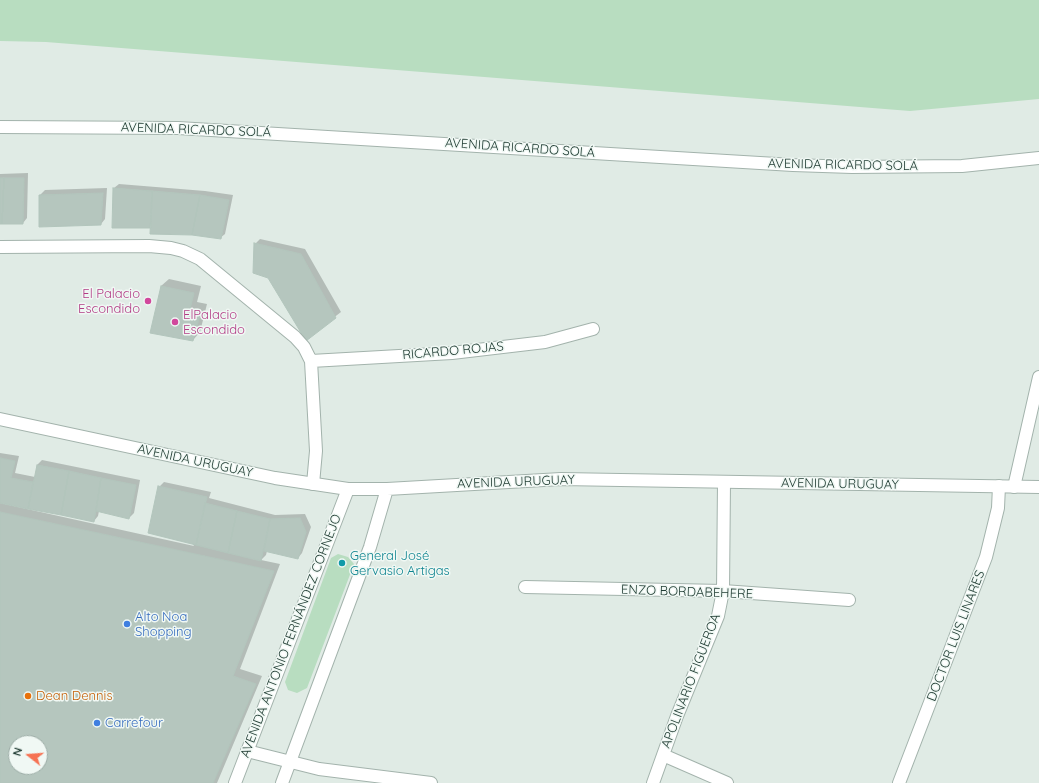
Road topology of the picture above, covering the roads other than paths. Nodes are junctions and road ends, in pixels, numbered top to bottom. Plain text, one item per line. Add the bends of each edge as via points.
1 (0, 127) edge
2 (1039, 158) edge
3 (0, 247) edge
4 (593, 329) dead end
5 (311, 361) junction
6 (1039, 377) edge
7 (0, 418) edge
8 (724, 482) junction
9 (313, 484) junction
10 (999, 486) junction
11 (1014, 487) junction
12 (1039, 487) edge
13 (348, 489) junction
14 (387, 489) junction
15 (525, 587) dead end
16 (723, 591) junction
17 (849, 600) dead end
18 (247, 751) junction
19 (663, 755) junction
20 (290, 763) junction
21 (235, 783) edge
22 (282, 783) edge
23 (431, 783) edge
24 (652, 783) edge
25 (727, 783) edge
26 (899, 783) edge

1 - 2 street, AVENIDA RICARDO SOLÁ via 178,128 845,167 962,166
3 - 5 street via 149,246 183,251 200,259 295,337 304,346
4 - 5 street, RICARDO ROJAS via 545,342 452,353
5 - 9 street via 316,451
6 - 11 street
7 - 9 street, AVENIDA URUGUAY
8 - 10 street, AVENIDA URUGUAY
8 - 14 street, AVENIDA URUGUAY via 561,479
8 - 16 street, APOLINARIO FIGUEROA
9 - 13 street, AVENIDA URUGUAY
10 - 11 street, AVENIDA URUGUAY
10 - 26 street, DOCTOR LUIS LINARES via 998,508 986,557
11 - 12 street, AVENIDA URUGUAY
13 - 14 street, AVENIDA URUGUAY
13 - 18 street, AVENIDA ANTONIO FERNÁNDEZ CORNEJO
14 - 20 street via 370,547
15 - 16 street, ENZO BORDABEHERE
16 - 17 street, ENZO BORDABEHERE
16 - 19 street, APOLINARIO FIGUEROA via 718,616
18 - 20 street
18 - 21 street, AVENIDA ANTONIO FERNÁNDEZ CORNEJO
19 - 24 street, APOLINARIO FIGUEROA
19 - 25 street
20 - 22 street
20 - 23 street

